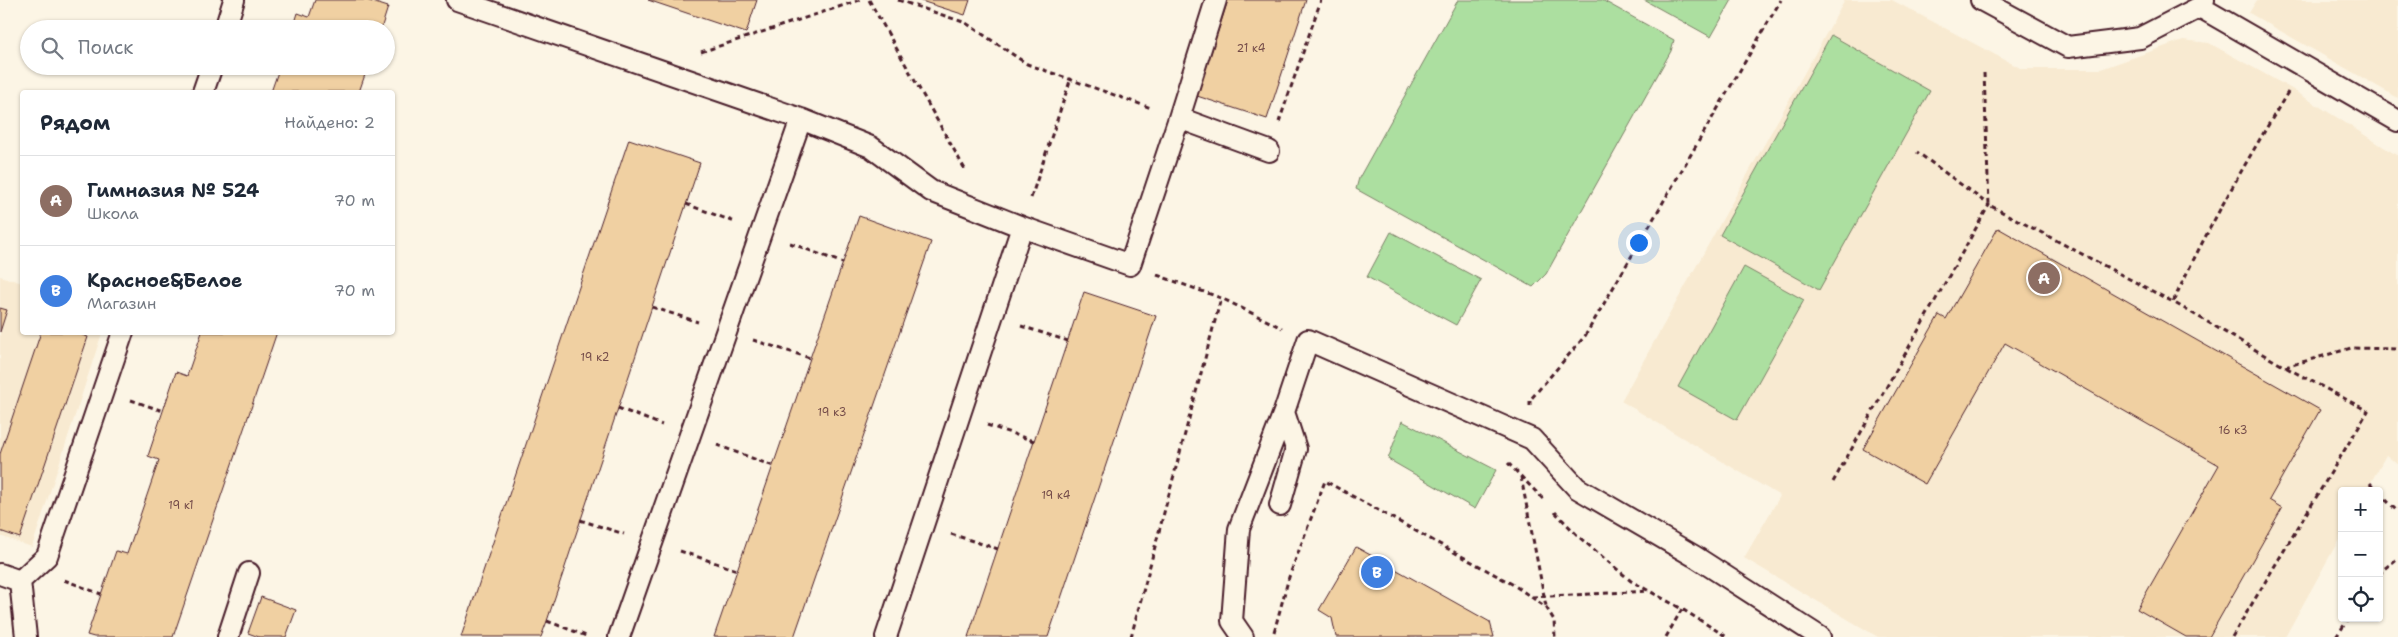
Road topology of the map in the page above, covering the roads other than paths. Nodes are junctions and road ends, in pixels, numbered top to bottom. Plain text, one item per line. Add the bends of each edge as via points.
1 (234, 0) edge
2 (457, 0) edge
3 (1216, 0) edge
4 (1981, 0) edge
5 (2202, 4) edge
6 (228, 20) edge
7 (209, 75) edge
8 (204, 90) edge
9 (1179, 118) junction
10 (801, 119) junction
11 (2398, 121) edge
12 (1269, 151) road end
13 (1022, 227) junction
14 (122, 335) edge
15 (1284, 412) junction
16 (1280, 505) dead end
17 (249, 573) dead end
18 (0, 574) edge
19 (20, 581) junction
20 (26, 637) edge
21 (228, 637) edge
22 (619, 637) edge
23 (886, 637) edge
24 (1243, 637) edge
25 (1820, 637) edge

1 - 6 lane
2 - 10 lane
3 - 9 lane
4 - 5 lane via 2068,47 2140,38
5 - 11 lane
7 - 8 lane
9 - 12 lane
9 - 13 lane via 1130,265
10 - 13 lane via 871,147 931,191
10 - 22 lane
13 - 23 lane
14 - 19 lane via 47,556
15 - 16 lane via 1296,450
15 - 24 lane via 1239,529 1232,621
15 - 25 lane via 1308,340 1532,439 1577,488 1694,556
17 - 21 lane
18 - 19 lane
19 - 20 lane

